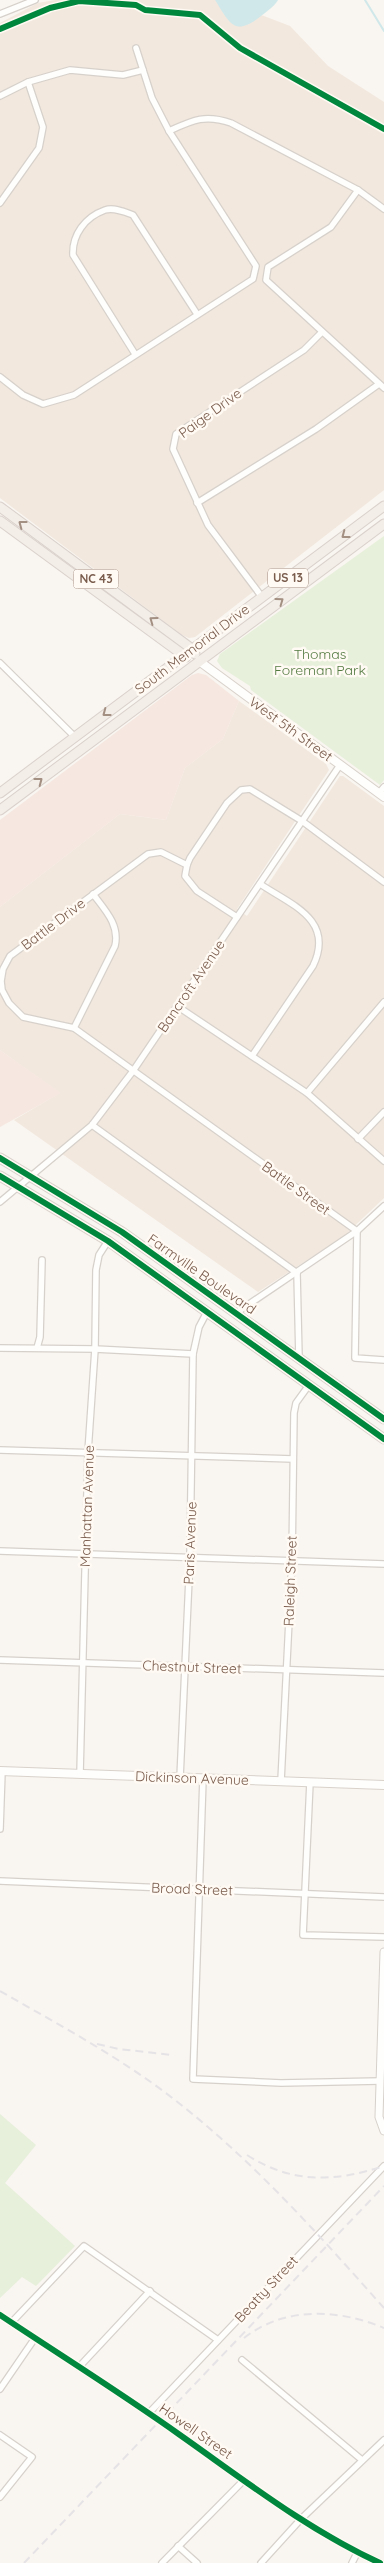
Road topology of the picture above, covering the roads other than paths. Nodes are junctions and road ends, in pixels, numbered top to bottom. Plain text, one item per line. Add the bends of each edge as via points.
1 (35, 0) edge
2 (0, 14) edge
3 (136, 48) dead end
4 (143, 70) junction
5 (28, 82) junction
6 (0, 96) edge
7 (169, 131) junction
8 (358, 190) junction
9 (0, 203) edge
10 (384, 209) edge
11 (197, 314) junction
12 (322, 332) junction
13 (135, 354) junction
14 (2, 378) edge
15 (0, 386) edge
16 (382, 386) edge
17 (197, 504) junction
18 (384, 506) edge
19 (0, 507) edge
20 (0, 521) edge
21 (384, 524) edge
22 (262, 597) junction
23 (192, 649) junction
24 (183, 656) junction
25 (199, 661) junction
26 (0, 663) edge
27 (75, 737) junction
28 (340, 764) junction
29 (382, 792) edge
30 (0, 793) edge
31 (0, 810) edge
32 (302, 822) junction
33 (187, 865) junction
34 (384, 882) edge
35 (260, 884) junction
36 (93, 894) junction
37 (238, 917) junction
38 (384, 1002) edge
39 (177, 1006) junction
40 (74, 1028) junction
41 (252, 1056) junction
42 (134, 1071) junction
43 (307, 1093) junction
44 (384, 1112) edge
45 (92, 1125) junction
46 (358, 1139) junction
47 (0, 1158) edge
48 (384, 1161) edge
49 (30, 1175) junction
50 (0, 1176) edge
51 (16, 1186) junction
52 (0, 1202) edge
53 (384, 1206) edge
54 (357, 1232) junction
55 (108, 1241) junction
56 (42, 1260) dead end
57 (297, 1274) junction
58 (207, 1312) junction
59 (236, 1313) junction
60 (0, 1348) edge
61 (38, 1348) junction
62 (95, 1349) junction
63 (193, 1354) junction
64 (299, 1358) junction
65 (384, 1360) edge
66 (309, 1384) junction
67 (384, 1419) edge
68 (384, 1439) edge
69 (0, 1450) edge
70 (88, 1452) junction
71 (192, 1455) junction
72 (293, 1459) junction
73 (0, 1551) edge
74 (86, 1554) junction
75 (190, 1556) junction
76 (292, 1560) junction
77 (384, 1564) edge
78 (0, 1660) edge
79 (82, 1664) junction
80 (185, 1666) junction
81 (287, 1671) junction
82 (384, 1674) edge
83 (1, 1771) edge
84 (80, 1774) junction
85 (180, 1778) junction
86 (203, 1778) junction
87 (281, 1781) junction
88 (310, 1782) junction
89 (384, 1785) edge
90 (0, 1829) edge
91 (0, 1881) edge
92 (198, 1890) junction
93 (304, 1893) junction
94 (384, 1897) edge
95 (384, 1937) edge
96 (384, 1952) edge
97 (380, 2080) junction
98 (384, 2131) edge
99 (384, 2166) edge
100 (150, 2291) junction
101 (0, 2315) edge
102 (11, 2322) junction
103 (35, 2338) junction
104 (218, 2340) junction
105 (242, 2360) dead end
106 (79, 2367) junction
107 (0, 2389) edge
108 (149, 2413) junction
109 (0, 2434) edge
110 (384, 2440) edge
111 (362, 2460) junction
112 (244, 2480) junction
113 (0, 2497) edge
114 (301, 2519) junction
115 (178, 2546) junction
116 (357, 2553) junction
117 (162, 2563) edge
118 (197, 2563) edge
119 (261, 2563) edge
120 (352, 2563) edge
121 (380, 2563) edge

1 - 2 street
3 - 4 street
4 - 5 street via 123,75 70,70
4 - 7 street via 152,98
5 - 6 street
5 - 9 street via 44,127 40,148
7 - 8 street via 195,119 216,118
7 - 11 street via 256,266 253,279
8 - 10 street
8 - 12 street via 331,227 268,267 266,280
11 - 13 street
11 - 13 street via 133,215 120,210 106,210 84,224 72,242 73,255
12 - 16 street
12 - 17 street, Paige Drive via 304,350 176,434 173,449
13 - 14 street via 74,395 43,404 23,395
14 - 15 street
16 - 17 street
17 - 22 street, Paige Drive via 209,526
18 -> 22 main road, South Memorial Drive / US 13
23 -> 19 main road, West 5th Street / NC 43
20 - 24 main road, West 5th Street / NC 43
25 -> 21 main road, South Memorial Drive / US 13
22 - 23 main road, South Memorial Drive / US 13
23 - 24 main road, South Memorial Drive / US 13
23 - 25 main road, West 5th Street / NC 43
24 - 25 main road, West 5th Street
24 -> 27 main road, South Memorial Drive / US 13
25 - 28 main road, West 5th Street
31 -> 25 main road, South Memorial Drive / US 13
26 - 27 street
27 - 30 main road, South Memorial Drive / US 13
28 - 29 main road, West 5th Street
28 - 32 street, Bancroft Avenue
32 - 33 street via 255,790 241,790 227,803
32 - 34 street
32 - 35 street, Bancroft Avenue
33 - 36 street, Battle Drive via 162,852 148,854
33 - 37 street via 186,876 191,885
35 - 37 street, Bancroft Avenue
35 - 41 street via 308,915 317,926 320,938 319,953 313,966
36 - 40 street via 114,925 117,936
36 - 40 street, Battle Drive via 10,956 0,982 8,1003 23,1017
37 - 39 street, Bancroft Avenue
38 - 43 street
39 - 41 street
39 - 42 street, Bancroft Avenue
40 - 42 street, Battle Drive
41 - 43 street
42 - 45 street, Bancroft Avenue
42 - 54 street, Battle Street
43 - 46 street
44 - 46 street
45 - 49 street, Bancroft Avenue
45 - 57 street
46 - 48 street
47 - 49 main road, Farmville Boulevard
49 - 51 street, Bancroft Avenue
49 - 59 main road, Farmville Boulevard via 122,1232
50 - 51 main road, Farmville Boulevard
51 - 52 street, Bancroft Avenue
51 - 55 main road, Farmville Boulevard
53 - 54 street
54 - 57 street
54 - 65 street via 355,1358
55 - 58 main road, Farmville Boulevard
55 - 62 street, Manhattan Avenue via 97,1262
56 - 61 street
57 - 59 street
57 - 64 street
58 - 63 street, Paris Avenue via 199,1327
58 - 66 main road, Farmville Boulevard
59 - 64 main road, Farmville Boulevard
60 - 61 street
61 - 62 street
62 - 63 street
62 - 70 street, Manhattan Avenue
63 - 71 street, Paris Avenue
64 - 67 main road, Farmville Boulevard
66 - 68 main road, Farmville Boulevard
66 - 72 street, Raleigh Street via 296,1403
69 - 70 street
70 - 71 street
70 - 74 street, Manhattan Avenue
71 - 72 street
71 - 75 street, Paris Avenue
72 - 76 street, Raleigh Street
73 - 74 street
74 - 75 street
74 - 79 street, Manhattan Avenue
75 - 76 street
75 - 80 street, Paris Avenue
76 - 77 street
76 - 81 street, Raleigh Street
78 - 79 street, Chestnut Street
79 - 80 street, Chestnut Street
79 - 84 street, Manhattan Avenue
80 - 81 street, Chestnut Street
80 - 85 street, Paris Avenue
81 - 82 street, Chestnut Street
81 - 87 street, Raleigh Street
83 - 84 main road, Dickinson Avenue
83 - 90 street
84 - 85 main road, Dickinson Avenue
85 - 86 main road, Dickinson Avenue
86 - 87 main road, Dickinson Avenue
86 - 92 street
87 - 88 main road, Dickinson Avenue
88 - 89 main road, Dickinson Avenue
88 - 93 street
91 - 92 street, Broad Street
92 - 93 street, Broad Street
92 - 97 street via 192,2079 281,2083
93 - 94 street, Broad Street
93 - 95 street via 303,1935
96 - 97 street
97 - 98 street via 379,2117
99 - 104 street, Beatty Street
100 - 102 street via 84,2246
100 - 104 street
100 - 106 street
101 - 102 street, Howell Street
102 - 103 street, Howell Street
103 - 106 street, Howell Street
103 - 107 street
104 - 108 street, Beatty Street
105 - 111 street
106 - 108 street, Howell Street
108 - 112 street, Howell Street
109 - 113 street via 32,2457
110 - 111 street
111 - 114 street
112 - 114 street, Howell Street
112 - 115 street
114 - 116 street, Howell Street
114 - 119 street
115 - 117 street
115 - 118 street
116 - 120 street
116 - 121 street, Howell Street

